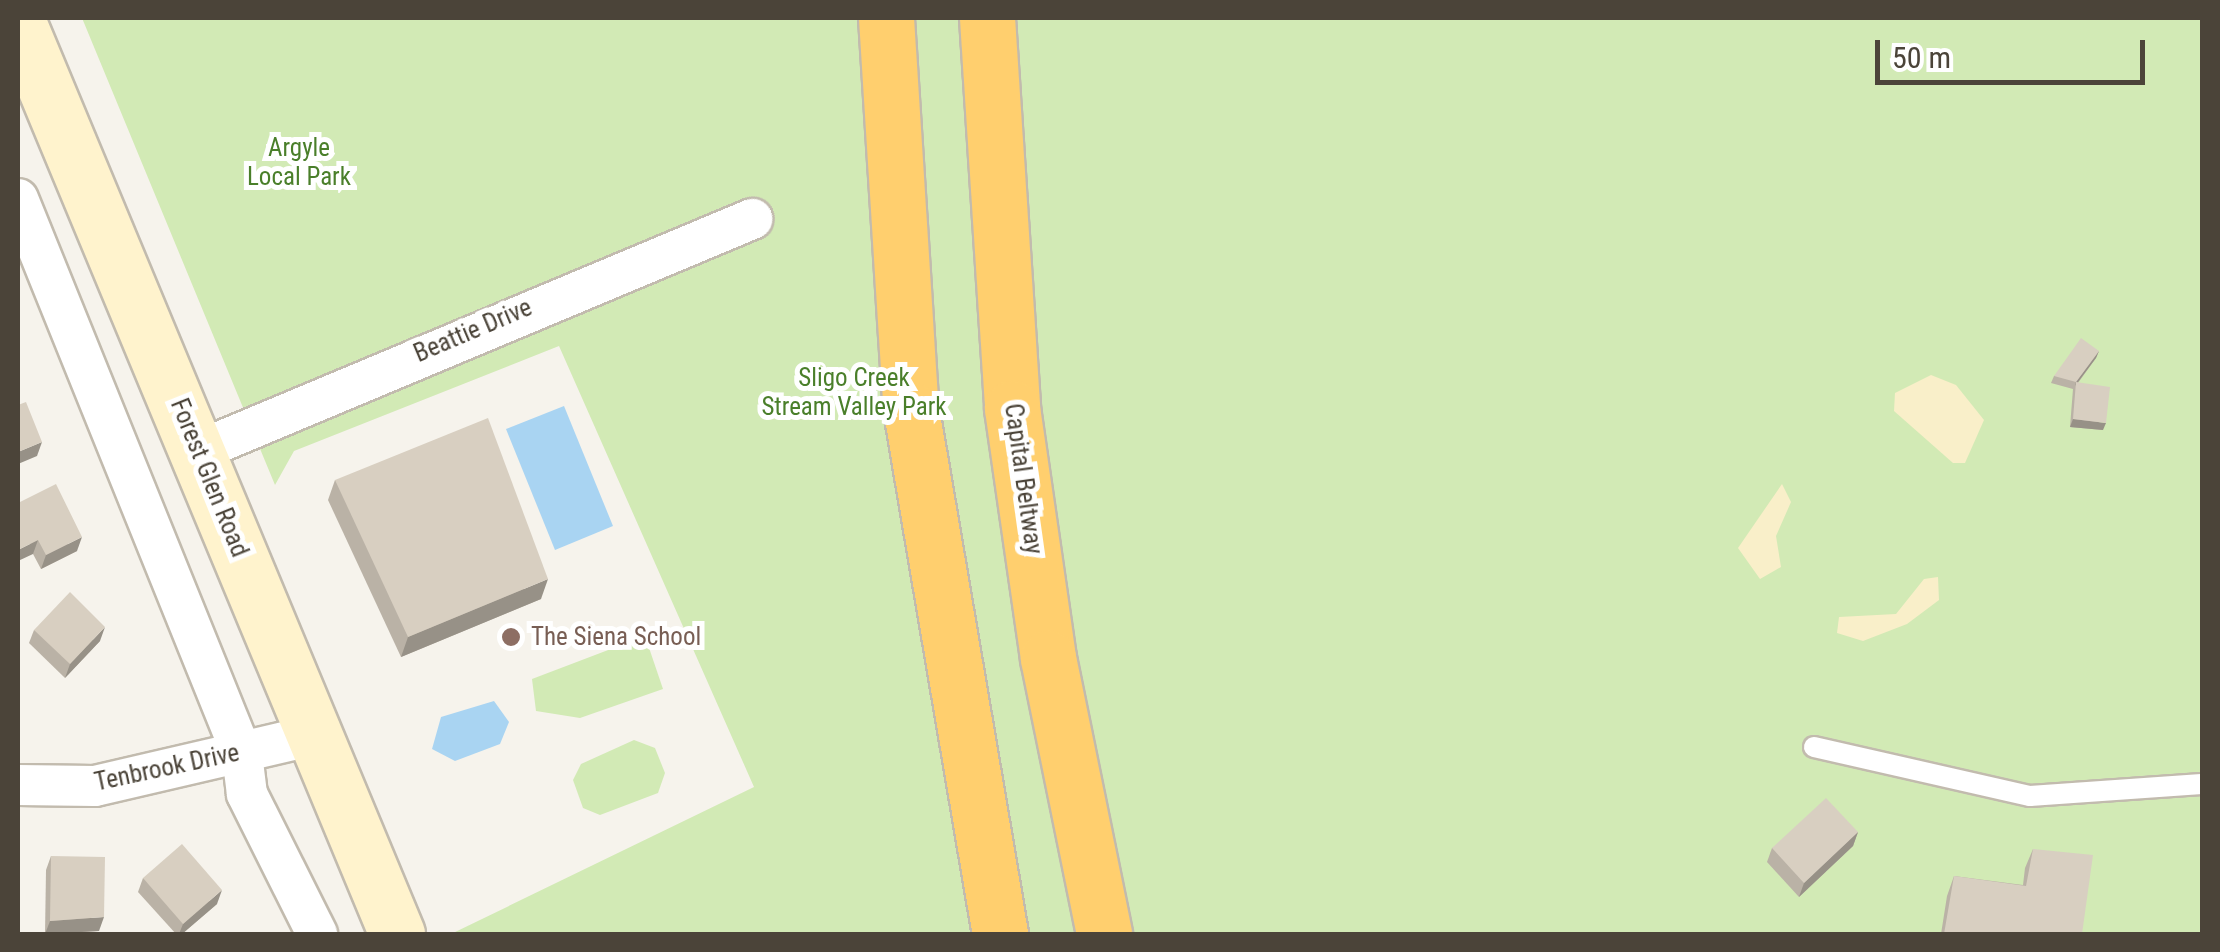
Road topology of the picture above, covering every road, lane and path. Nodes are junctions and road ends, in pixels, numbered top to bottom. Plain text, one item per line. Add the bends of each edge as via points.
1 (886, 18) edge
2 (987, 18) edge
3 (18, 22) edge
4 (18, 198) edge
5 (752, 219) dead end
6 (27, 244) edge
7 (198, 451) junction
8 (315, 735) junction
9 (1814, 747) dead end
10 (242, 754) junction
11 (18, 784) edge
12 (2202, 784) edge
13 (317, 934) edge
14 (397, 934) edge
15 (1000, 934) edge
16 (1104, 934) edge

1 - 15 highway via 911,410
2 - 16 highway, Capital Beltway via 1012,408 1048,658
3 - 7 street, Forest Glen Road
4 - 6 street
5 - 7 street, Beattie Drive
6 - 10 street
7 - 8 street, Forest Glen Road
8 - 10 street, Tenbrook Drive
8 - 14 street, Forest Glen Road
9 - 12 lane via 2030,796
10 - 11 street, Tenbrook Drive via 95,786
10 - 13 street via 247,794

